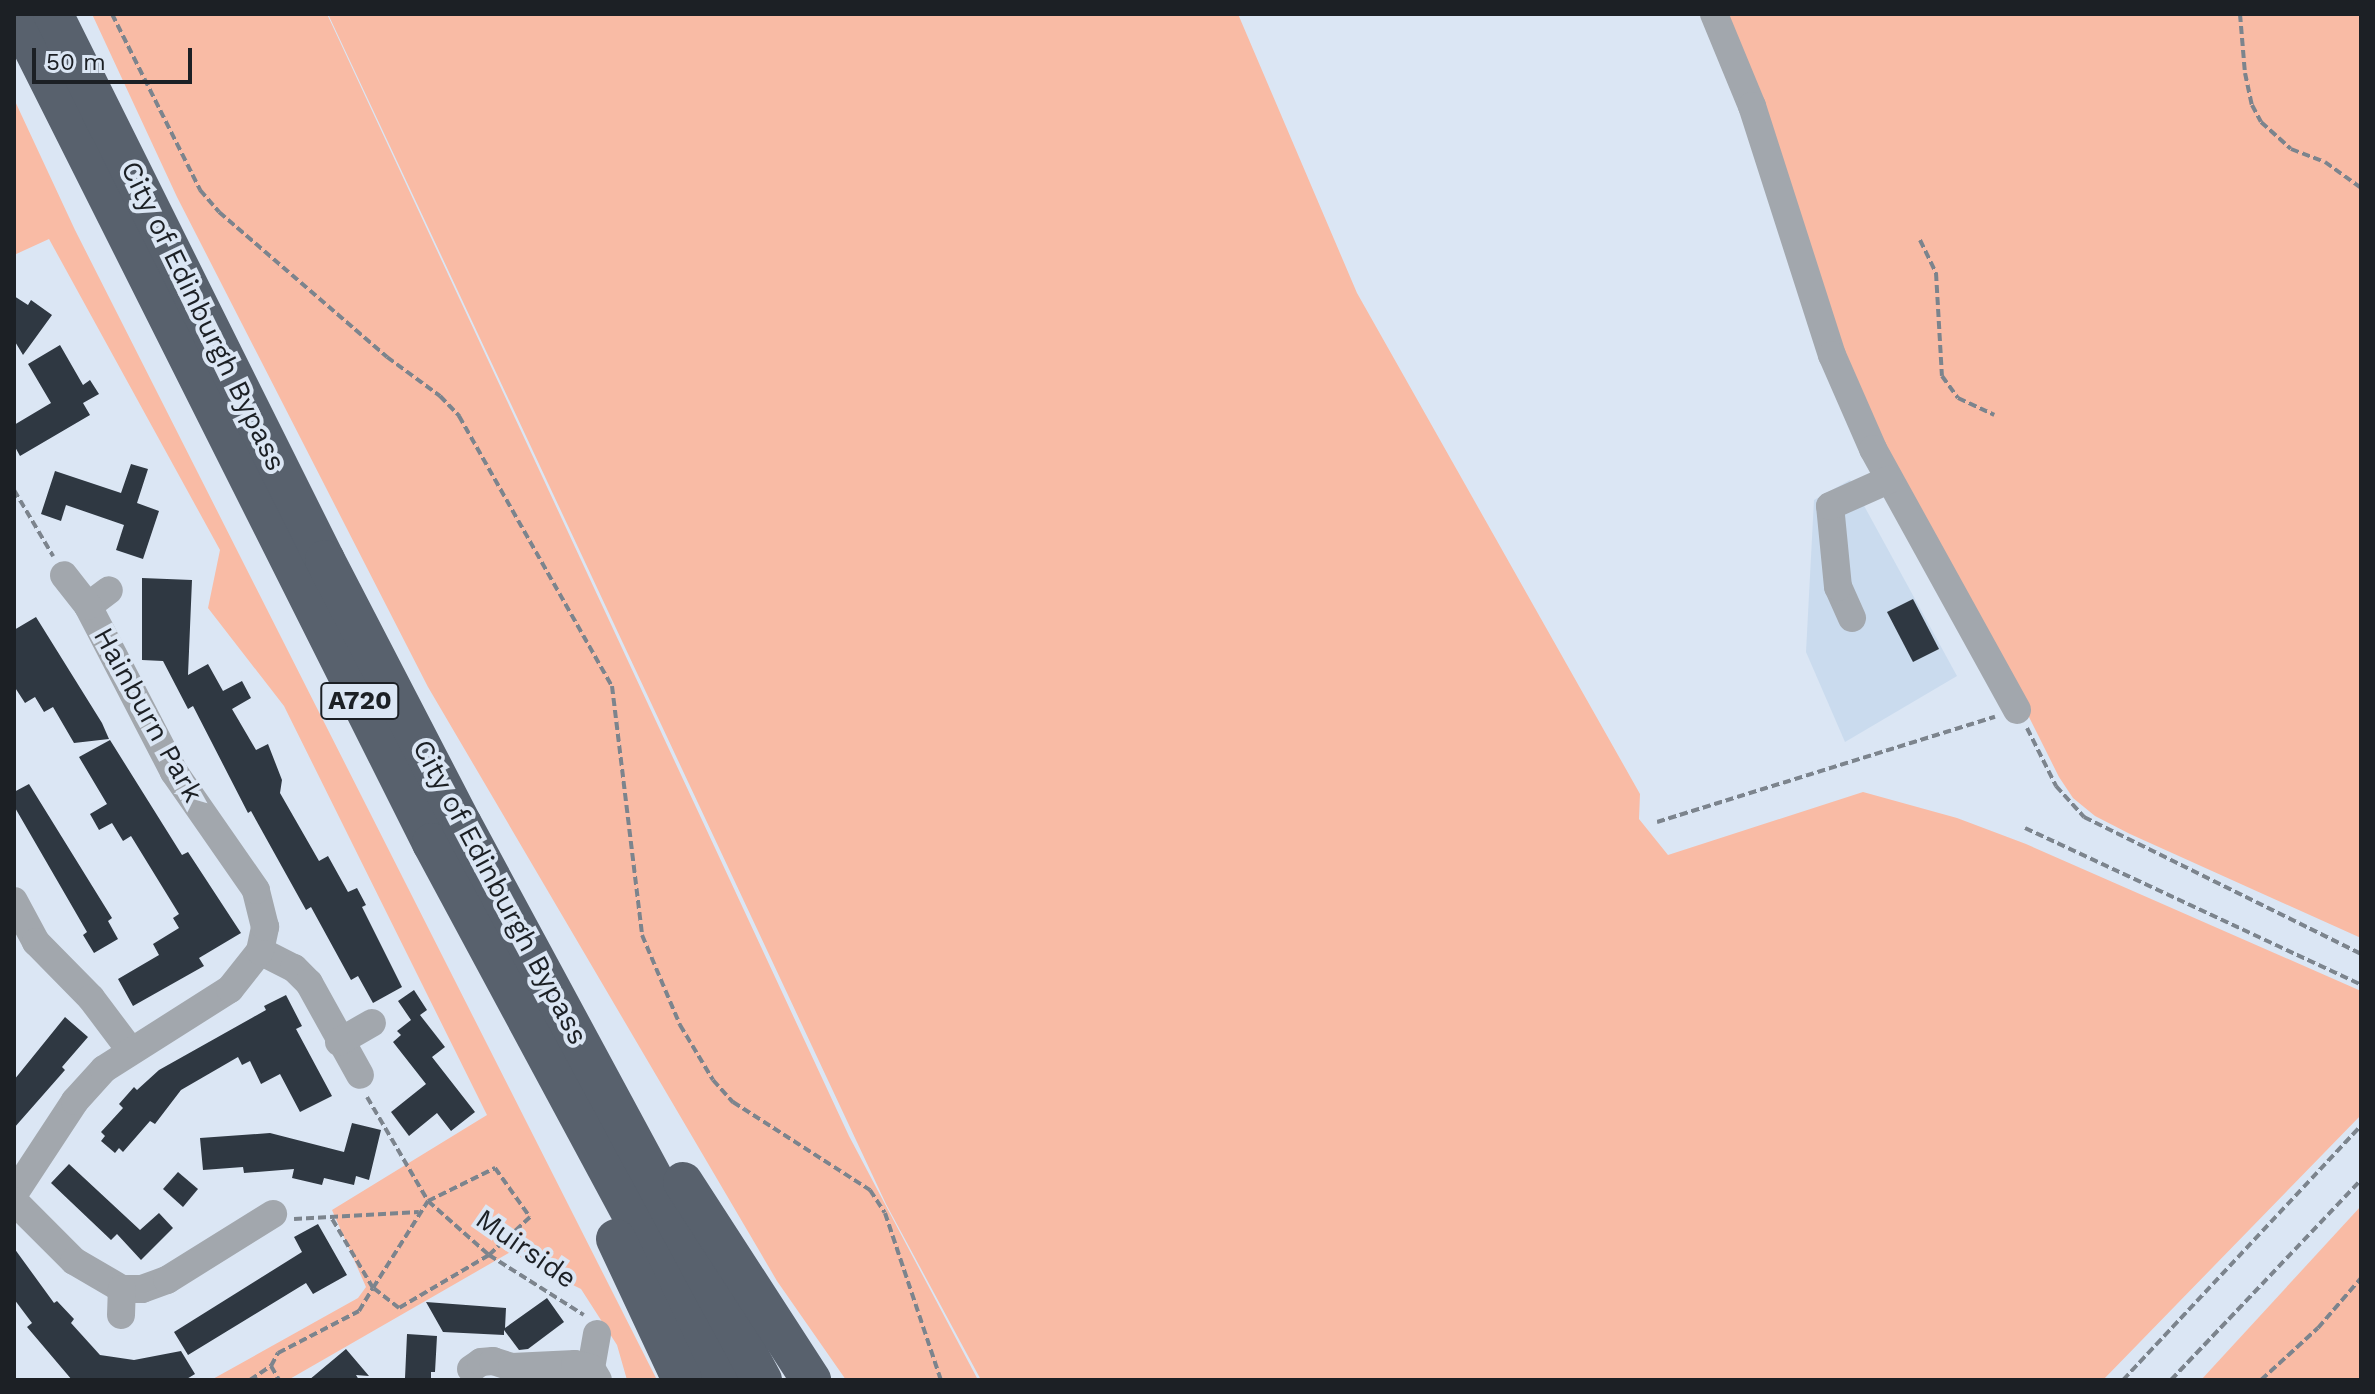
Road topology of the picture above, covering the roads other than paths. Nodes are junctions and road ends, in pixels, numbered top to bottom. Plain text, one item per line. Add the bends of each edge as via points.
1 (16, 14) edge
2 (53, 14) edge
3 (1714, 14) edge
4 (1888, 480) junction
5 (64, 575) road end
6 (1852, 618) dead end
7 (2017, 710) road end
8 (447, 833) junction
9 (14, 901) edge
10 (260, 951) junction
11 (372, 1023) dead end
12 (339, 1042) junction
13 (131, 1051) junction
14 (360, 1075) road end
15 (14, 1194) edge
16 (14, 1201) edge
17 (273, 1214) road end
18 (597, 1334) road end
19 (471, 1369) dead end
20 (594, 1374) edge
21 (682, 1380) edge
22 (721, 1380) edge
23 (762, 1380) edge
24 (811, 1380) edge

1 - 8 highway, City of Edinburgh Bypass / A720
2 - 8 highway, City of Edinburgh Bypass / A720 via 232,376
3 - 4 street via 1752,106 1832,355
4 - 6 street via 1830,506 1838,587
4 - 7 street
5 - 10 street, Hainburn Park via 98,598 174,772 256,890 265,927
8 - 21 highway
8 - 22 highway, City of Edinburgh Bypass / A720
8 - 23 highway, City of Edinburgh Bypass / A720
8 - 24 highway
9 - 13 street via 36,942 91,998
10 - 12 street via 294,968 309,983
10 - 13 street via 230,989
11 - 12 street
12 - 14 street
13 - 15 street via 104,1069 75,1101
16 - 17 street via 122,1302 167,1280 239,1221
18 - 20 street
19 - 20 street via 493,1361 512,1367 575,1364

